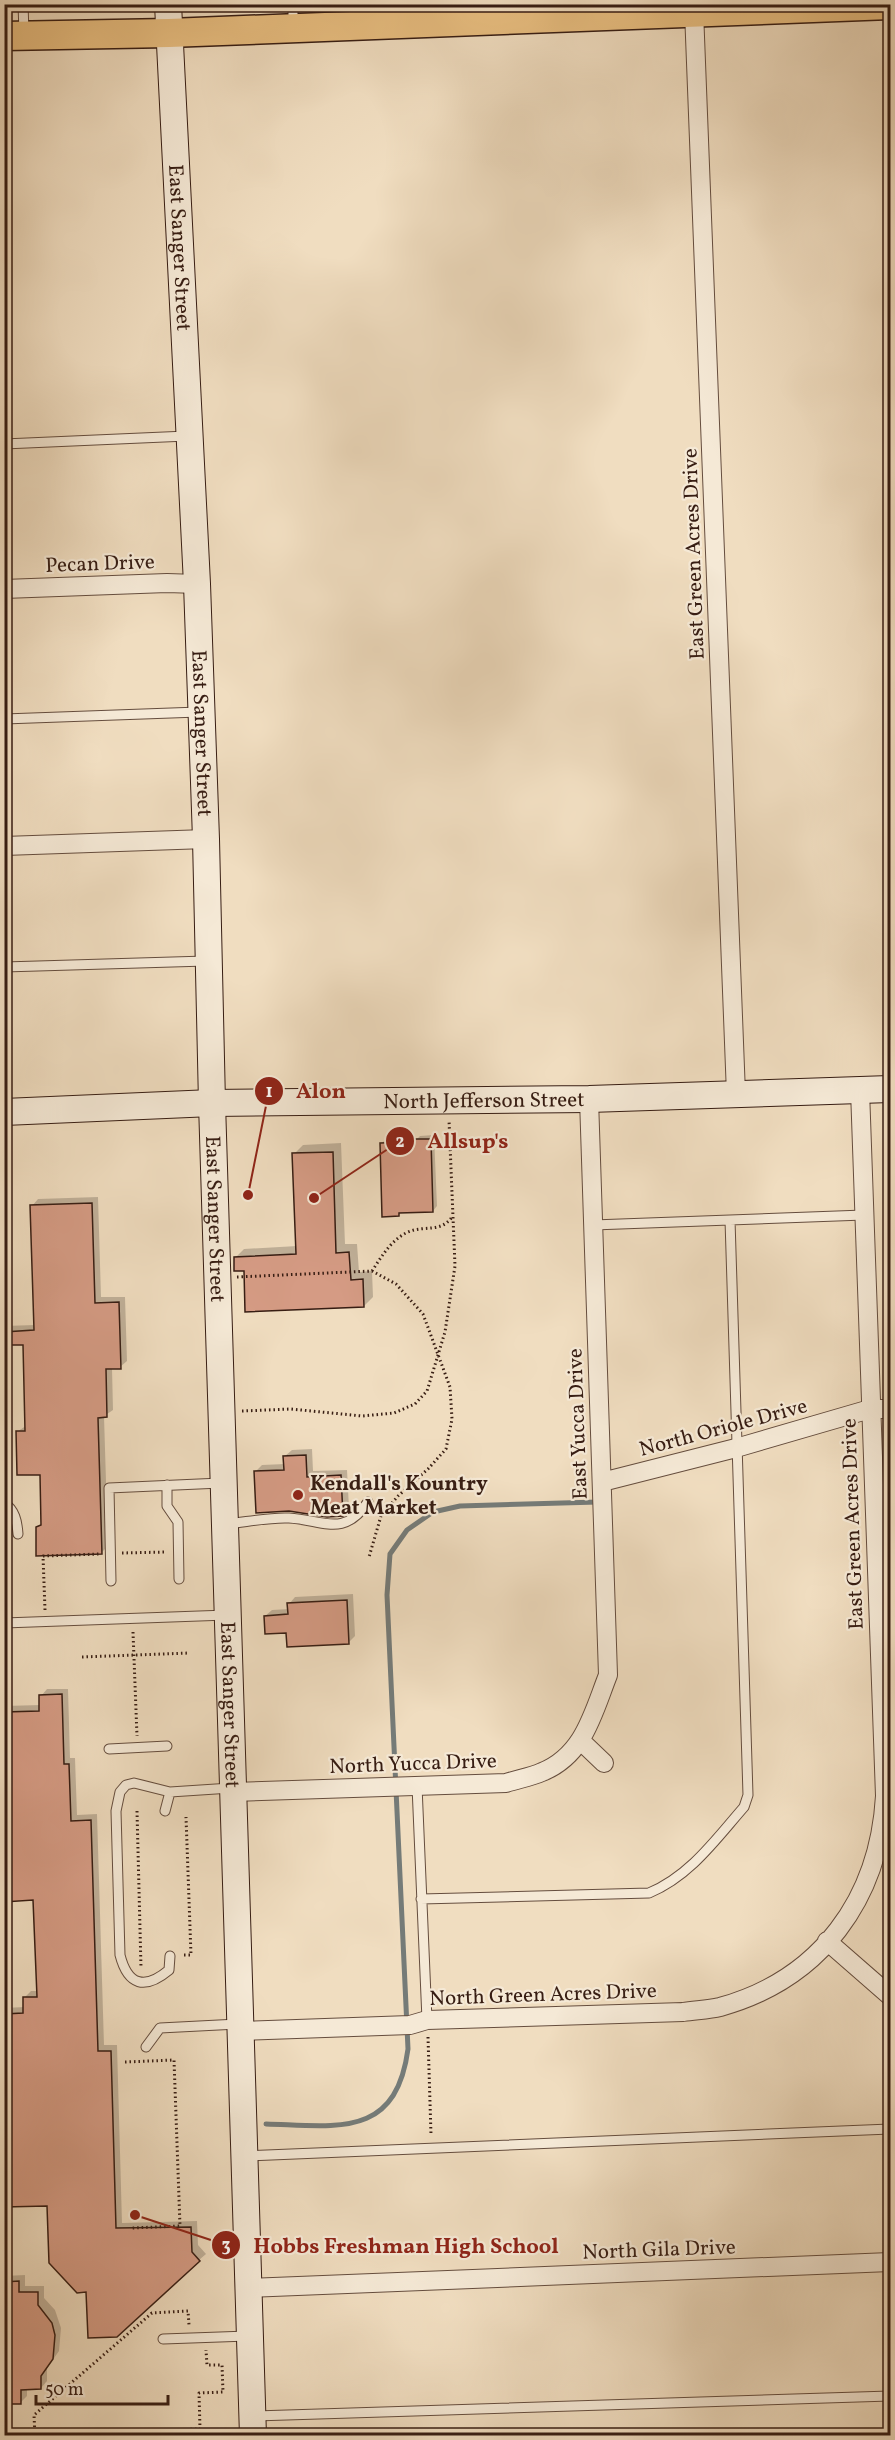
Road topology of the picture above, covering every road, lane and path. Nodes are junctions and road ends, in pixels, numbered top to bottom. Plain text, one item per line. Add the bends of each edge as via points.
1 (23, 4) edge
2 (168, 4) edge
3 (891, 5) edge
4 (797, 6) edge
5 (676, 9) edge
6 (418, 13) edge
7 (293, 16) edge
8 (169, 33) junction
9 (14, 35) edge
10 (189, 436) junction
11 (4, 444) edge
12 (196, 584) junction
13 (4, 589) edge
14 (202, 712) junction
15 (4, 719) edge
16 (206, 839) junction
17 (4, 846) edge
18 (209, 961) junction
19 (4, 967) edge
20 (891, 1089) edge
21 (860, 1090) junction
22 (736, 1094) junction
23 (589, 1099) junction
24 (449, 1101) junction
25 (212, 1103) junction
26 (4, 1112) edge
27 (864, 1215) junction
28 (453, 1216) junction
29 (730, 1220) junction
30 (593, 1225) junction
31 (372, 1271) junction
32 (218, 1278) junction
33 (439, 1354) junction
34 (891, 1409) edge
35 (870, 1410) junction
36 (222, 1412) junction
37 (736, 1448) junction
38 (602, 1482) junction
39 (224, 1483) junction
40 (167, 1485) junction
41 (368, 1502) dead end
42 (4, 1503) edge
43 (225, 1525) junction
44 (18, 1534) dead end
45 (170, 1552) dead end
46 (111, 1554) junction
47 (369, 1557) dead end
48 (179, 1579) dead end
49 (111, 1581) dead end
50 (45, 1615) dead end
51 (228, 1615) junction
52 (133, 1619) junction
53 (4, 1623) edge
54 (189, 1653) dead end
55 (134, 1655) junction
56 (82, 1657) dead end
57 (582, 1742) junction
58 (167, 1746) dead end
59 (137, 1748) junction
60 (109, 1749) dead end
61 (604, 1763) dead end
62 (402, 1786) junction
63 (233, 1790) junction
64 (170, 1792) junction
65 (137, 1810) dead end
66 (165, 1810) dead end
67 (186, 1817) dead end
68 (421, 1899) junction
69 (827, 1941) junction
70 (174, 1956) joint
71 (141, 1983) junction
72 (890, 1996) edge
73 (410, 2023) junction
74 (241, 2027) junction
75 (146, 2047) dead end
76 (125, 2062) dead end
77 (891, 2128) edge
78 (431, 2148) junction
79 (245, 2156) junction
80 (132, 2228) dead end
81 (891, 2262) edge
82 (249, 2288) junction
83 (250, 2336) junction
84 (206, 2338) junction
85 (163, 2339) dead end
86 (891, 2396) edge
87 (253, 2426) edge
88 (35, 2436) edge
89 (100, 2436) edge

1 - 9 lane
2 - 8 main road, East Sanger Street
3 - 4 main road
4 - 5 main road
5 - 6 main road
5 - 22 street, East Green Acres Drive
6 - 7 main road
7 - 8 main road
8 - 9 main road
8 - 10 main road, East Sanger Street
10 - 11 lane
10 - 12 main road, East Sanger Street
12 - 13 street, Pecan Drive
12 - 14 main road, East Sanger Street
14 - 15 lane
14 - 16 main road, East Sanger Street
16 - 17 street
16 - 18 main road, East Sanger Street
18 - 19 lane
18 - 25 main road, East Sanger Street
20 - 21 main road, North Jefferson Street
21 - 22 main road, North Jefferson Street
21 - 27 street, East Green Acres Drive
22 - 23 main road, North Jefferson Street
23 - 24 main road, North Jefferson Street
23 - 30 street, East Yucca Drive
24 - 25 main road, North Jefferson Street
24 - 28 path
25 - 26 main road, North Jefferson Street
25 - 32 main road, East Sanger Street
27 - 29 lane
27 - 35 street, East Green Acres Drive
28 - 31 path via 447,1224 409,1231 391,1244
28 - 33 path via 454,1266
29 - 30 lane
29 - 37 lane
30 - 38 street, East Yucca Drive
31 - 32 path
31 - 33 path via 396,1284 423,1314
32 - 36 main road, East Sanger Street
33 - 36 path via 427,1391 415,1404 394,1413 362,1416 291,1409
33 - 47 path via 450,1387 452,1419 446,1449 381,1516
34 - 35 street, North Oriole Drive
35 - 37 street, North Oriole Drive
35 - 69 street, East Green Acres Drive via 884,1818 868,1881 846,1919
36 - 39 main road, East Sanger Street
37 - 38 street, North Oriole Drive
37 - 68 lane via 748,1795 744,1807 682,1876 650,1893
38 - 57 street, East Yucca Drive via 608,1675
39 - 40 lane
39 - 43 main road, East Sanger Street
40 - 46 lane via 109,1488
40 - 48 lane via 168,1506 178,1522
41 - 43 lane via 349,1522 324,1525 288,1518
42 - 44 lane via 17,1521
43 - 51 main road, East Sanger Street
45 - 46 path
46 - 49 lane
46 - 50 path via 43,1556
51 - 52 lane
51 - 63 main road, East Sanger Street
52 - 53 lane
52 - 55 path
54 - 55 path
55 - 56 path
55 - 59 path
57 - 61 street
57 - 62 street, North Yucca Drive via 543,1772 506,1783
58 - 59 lane
59 - 60 lane
62 - 63 street, North Yucca Drive
62 - 68 lane
63 - 64 lane
63 - 74 main road, East Sanger Street
64 - 66 lane
64 - 71 lane via 143,1784 126,1785 120,1792 116,1811 120,1955 124,1969
65 - 71 path
67 - 70 path via 191,1955
68 - 73 lane
69 - 72 street
69 - 73 street, North Green Acres Drive via 785,1979 717,2007 683,2012
70 - 71 lane via 169,1970 155,1980
73 - 74 street, North Green Acres Drive
73 - 78 path
74 - 75 lane via 160,2028
74 - 79 main road, East Sanger Street
76 - 80 path via 174,2061 180,2226
77 - 78 lane
78 - 79 lane
79 - 82 main road, East Sanger Street
81 - 82 street, North Gila Drive
82 - 83 main road, East Sanger Street
83 - 84 lane
83 - 87 main road, East Sanger Street
84 - 85 lane
84 - 88 path via 189,2326 188,2311 152,2313 34,2415
84 - 89 path via 207,2365 222,2365 223,2392 199,2393 200,2429 100,2432
86 - 87 lane

